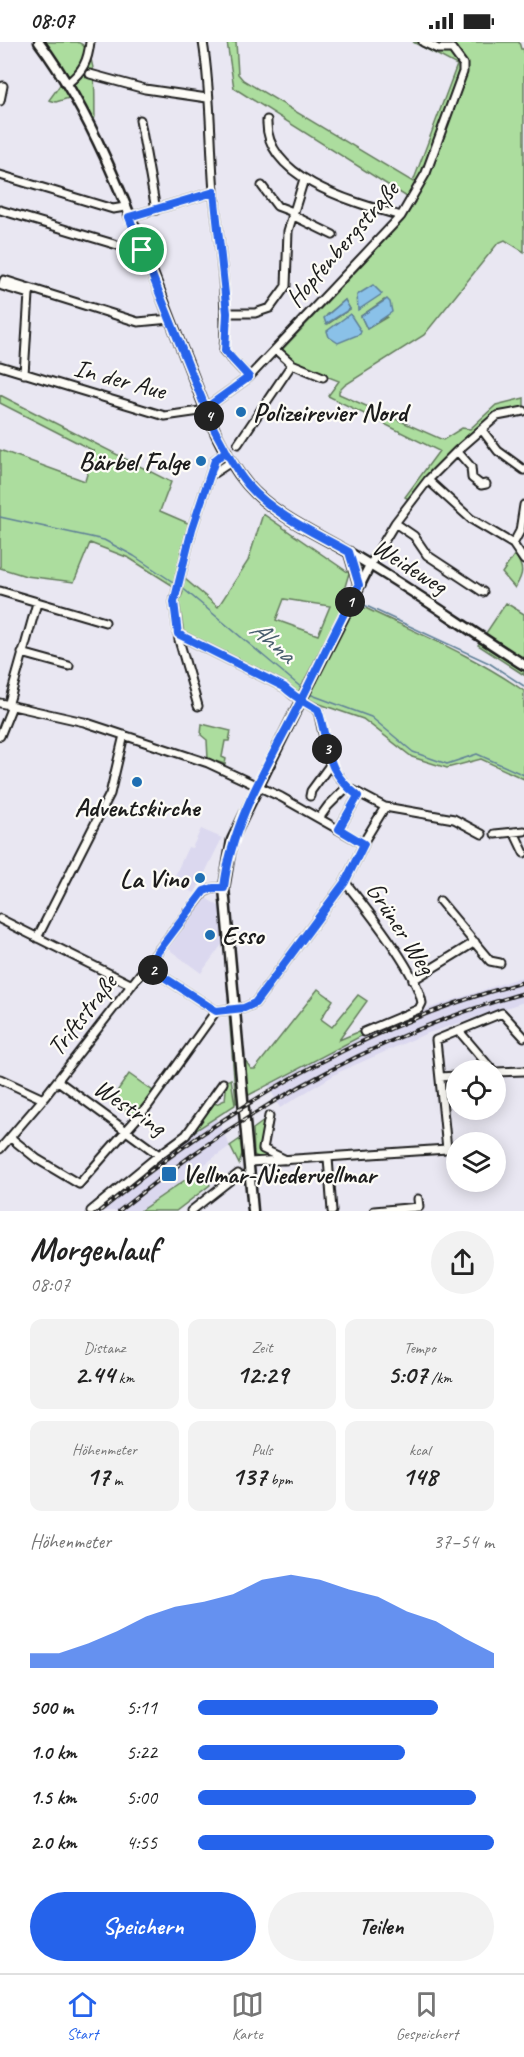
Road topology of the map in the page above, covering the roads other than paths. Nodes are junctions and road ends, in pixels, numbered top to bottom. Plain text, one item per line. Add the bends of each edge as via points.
1 (39, 42) edge
2 (90, 42) edge
3 (203, 42) edge
4 (423, 42) edge
5 (453, 46) edge
6 (90, 74) dead end
7 (68, 83) junction
8 (3, 86) dead end
9 (207, 98) junction
10 (0, 101) edge
11 (140, 120) dead end
12 (267, 120) dead end
13 (0, 175) edge
14 (304, 179) junction
15 (262, 186) dead end
16 (214, 192) junction
17 (125, 207) junction
18 (0, 210) edge
19 (156, 210) junction
20 (293, 214) junction
21 (401, 216) junction
22 (129, 217) junction
23 (333, 235) dead end
24 (142, 250) junction
25 (227, 313) junction
26 (170, 319) junction
27 (276, 350) junction
28 (292, 364) junction
29 (0, 366) edge
30 (24, 374) junction
31 (249, 377) junction
32 (323, 377) dead end
33 (206, 409) junction
34 (524, 411) edge
35 (482, 430) junction
36 (238, 444) dead end
37 (226, 451) junction
38 (456, 451) junction
39 (231, 462) junction
40 (524, 470) edge
41 (211, 475) junction
42 (428, 480) junction
43 (486, 484) dead end
44 (524, 505) edge
45 (395, 523) junction
46 (513, 544) junction
47 (349, 552) junction
48 (524, 560) edge
49 (370, 565) junction
50 (359, 585) junction
51 (0, 591) edge
52 (483, 592) dead end
53 (37, 603) junction
54 (105, 622) dead end
55 (178, 634) junction
56 (22, 653) junction
57 (524, 664) edge
58 (69, 666) dead end
59 (0, 703) edge
60 (10, 706) junction
61 (198, 706) dead end
62 (124, 735) junction
63 (0, 736) edge
64 (330, 765) junction
65 (256, 786) junction
66 (347, 787) junction
67 (310, 796) dead end
68 (358, 796) junction
69 (385, 807) junction
70 (320, 818) junction
71 (339, 829) junction
72 (524, 831) edge
73 (514, 832) junction
74 (482, 834) dead end
75 (495, 834) dead end
76 (364, 844) junction
77 (524, 853) edge
78 (345, 882) junction
79 (224, 888) junction
80 (440, 901) dead end
81 (0, 920) edge
82 (37, 938) junction
83 (475, 942) junction
84 (500, 963) dead end
85 (147, 966) junction
86 (413, 980) junction
87 (132, 985) junction
88 (233, 1009) junction
89 (216, 1011) junction
90 (459, 1031) junction
91 (364, 1032) dead end
92 (524, 1037) edge
93 (484, 1060) edge
94 (506, 1071) edge
95 (524, 1071) edge
96 (440, 1077) junction
97 (446, 1077) edge
98 (0, 1079) edge
99 (58, 1081) junction
100 (224, 1083) dead end
101 (43, 1100) junction
102 (269, 1116) dead end
103 (125, 1133) junction
104 (11, 1138) junction
105 (1, 1146) edge
106 (159, 1155) junction
107 (328, 1158) junction
108 (286, 1160) junction
109 (250, 1162) junction
110 (238, 1174) dead end
111 (418, 1199) dead end
112 (91, 1211) edge
113 (191, 1211) edge
114 (253, 1211) edge
115 (332, 1211) edge
116 (374, 1211) edge

1 - 7 main road, Weideweg
2 - 7 street via 87,63
3 - 9 street
4 - 5 street via 438,49
5 - 21 street, Hopfenbergstraße via 463,72 426,173
6 - 9 street via 145,89
7 - 17 main road, Weideweg
8 - 10 street
9 - 16 street
11 - 19 street
12 - 14 street via 266,131 273,149
13 - 17 street via 113,209
14 - 20 street
14 - 21 street via 351,202
15 - 20 street via 277,206
16 - 19 street
16 - 25 street
17 - 22 main road, Weideweg
18 - 24 street
19 - 22 street
20 - 23 street
20 - 25 street via 288,231 286,286 270,308 255,313
21 - 27 street, Hopfenbergstraße
22 - 24 main road, Weideweg
24 - 26 main road, Weideweg
25 - 31 street via 225,351
26 - 30 street via 138,322 30,292
26 - 33 main road, Weideweg
27 - 28 street
27 - 31 street, Hopfenbergstraße
28 - 32 street
28 - 36 street
29 - 30 street, In der Aue
30 - 33 street, In der Aue via 165,416
31 - 33 street, Hopfenbergstraße
33 - 37 main road, Weideweg
34 - 35 street via 497,416
35 - 38 street
35 - 40 street via 498,452
37 - 39 main road, Weideweg
37 - 41 street via 215,460
38 - 42 street
38 - 43 street via 471,467 472,478
39 - 41 street
39 - 47 main road, Weideweg via 267,502
41 - 55 street via 176,590
42 - 45 street
42 - 46 street via 471,519
44 - 46 street via 520,531
45 - 49 street
45 - 52 street via 414,536 427,555
46 - 48 street
47 - 49 main road, Weideweg
47 - 50 main road
49 - 50 main road
49 - 57 main road, Weideweg
50 - 65 main road, bridge
51 - 53 street
53 - 54 street
53 - 56 street
55 - 61 street
55 - 64 street via 284,687 318,710
56 - 58 street
56 - 60 street
59 - 60 street
60 - 62 street via 64,716
60 - 63 street
62 - 65 street via 220,768
62 - 82 street via 110,794
64 - 66 street
64 - 67 street
65 - 70 street
65 - 79 main road via 232,840
66 - 68 street
66 - 70 street
68 - 69 street
68 - 71 street
69 - 74 street via 454,819
69 - 76 street
70 - 71 street
71 - 76 street
72 - 73 street
73 - 75 street
73 - 77 street
76 - 78 street
78 - 86 street, Grüner Weg via 381,928
78 - 88 street via 255,1003
79 - 85 street, Triftstraße via 204,891
79 - 88 main road
80 - 83 street
81 - 82 street
82 - 87 street
83 - 84 street via 490,961
83 - 86 street
85 - 87 street, Triftstraße
85 - 89 street
86 - 91 street, Grüner Weg via 421,997 419,1009
87 - 99 street, Triftstraße
88 - 89 street
88 - 109 main road
89 - 103 street
90 - 92 street via 502,1013
90 - 93 street
90 - 96 street via 436,1040
94 - 95 street
96 - 97 street
96 - 107 street via 447,1149
98 - 101 street
99 - 101 street, Triftstraße
99 - 103 street, Westring
100 - 106 street, Westring via 186,1135
101 - 104 street, Triftstraße
102 - 108 street via 262,1149
103 - 104 street via 79,1185
103 - 106 street, Westring
104 - 105 street, Triftstraße
106 - 112 street
107 - 108 street
107 - 115 street
108 - 109 street
109 - 114 main road
110 - 113 street
111 - 116 street via 419,1207

